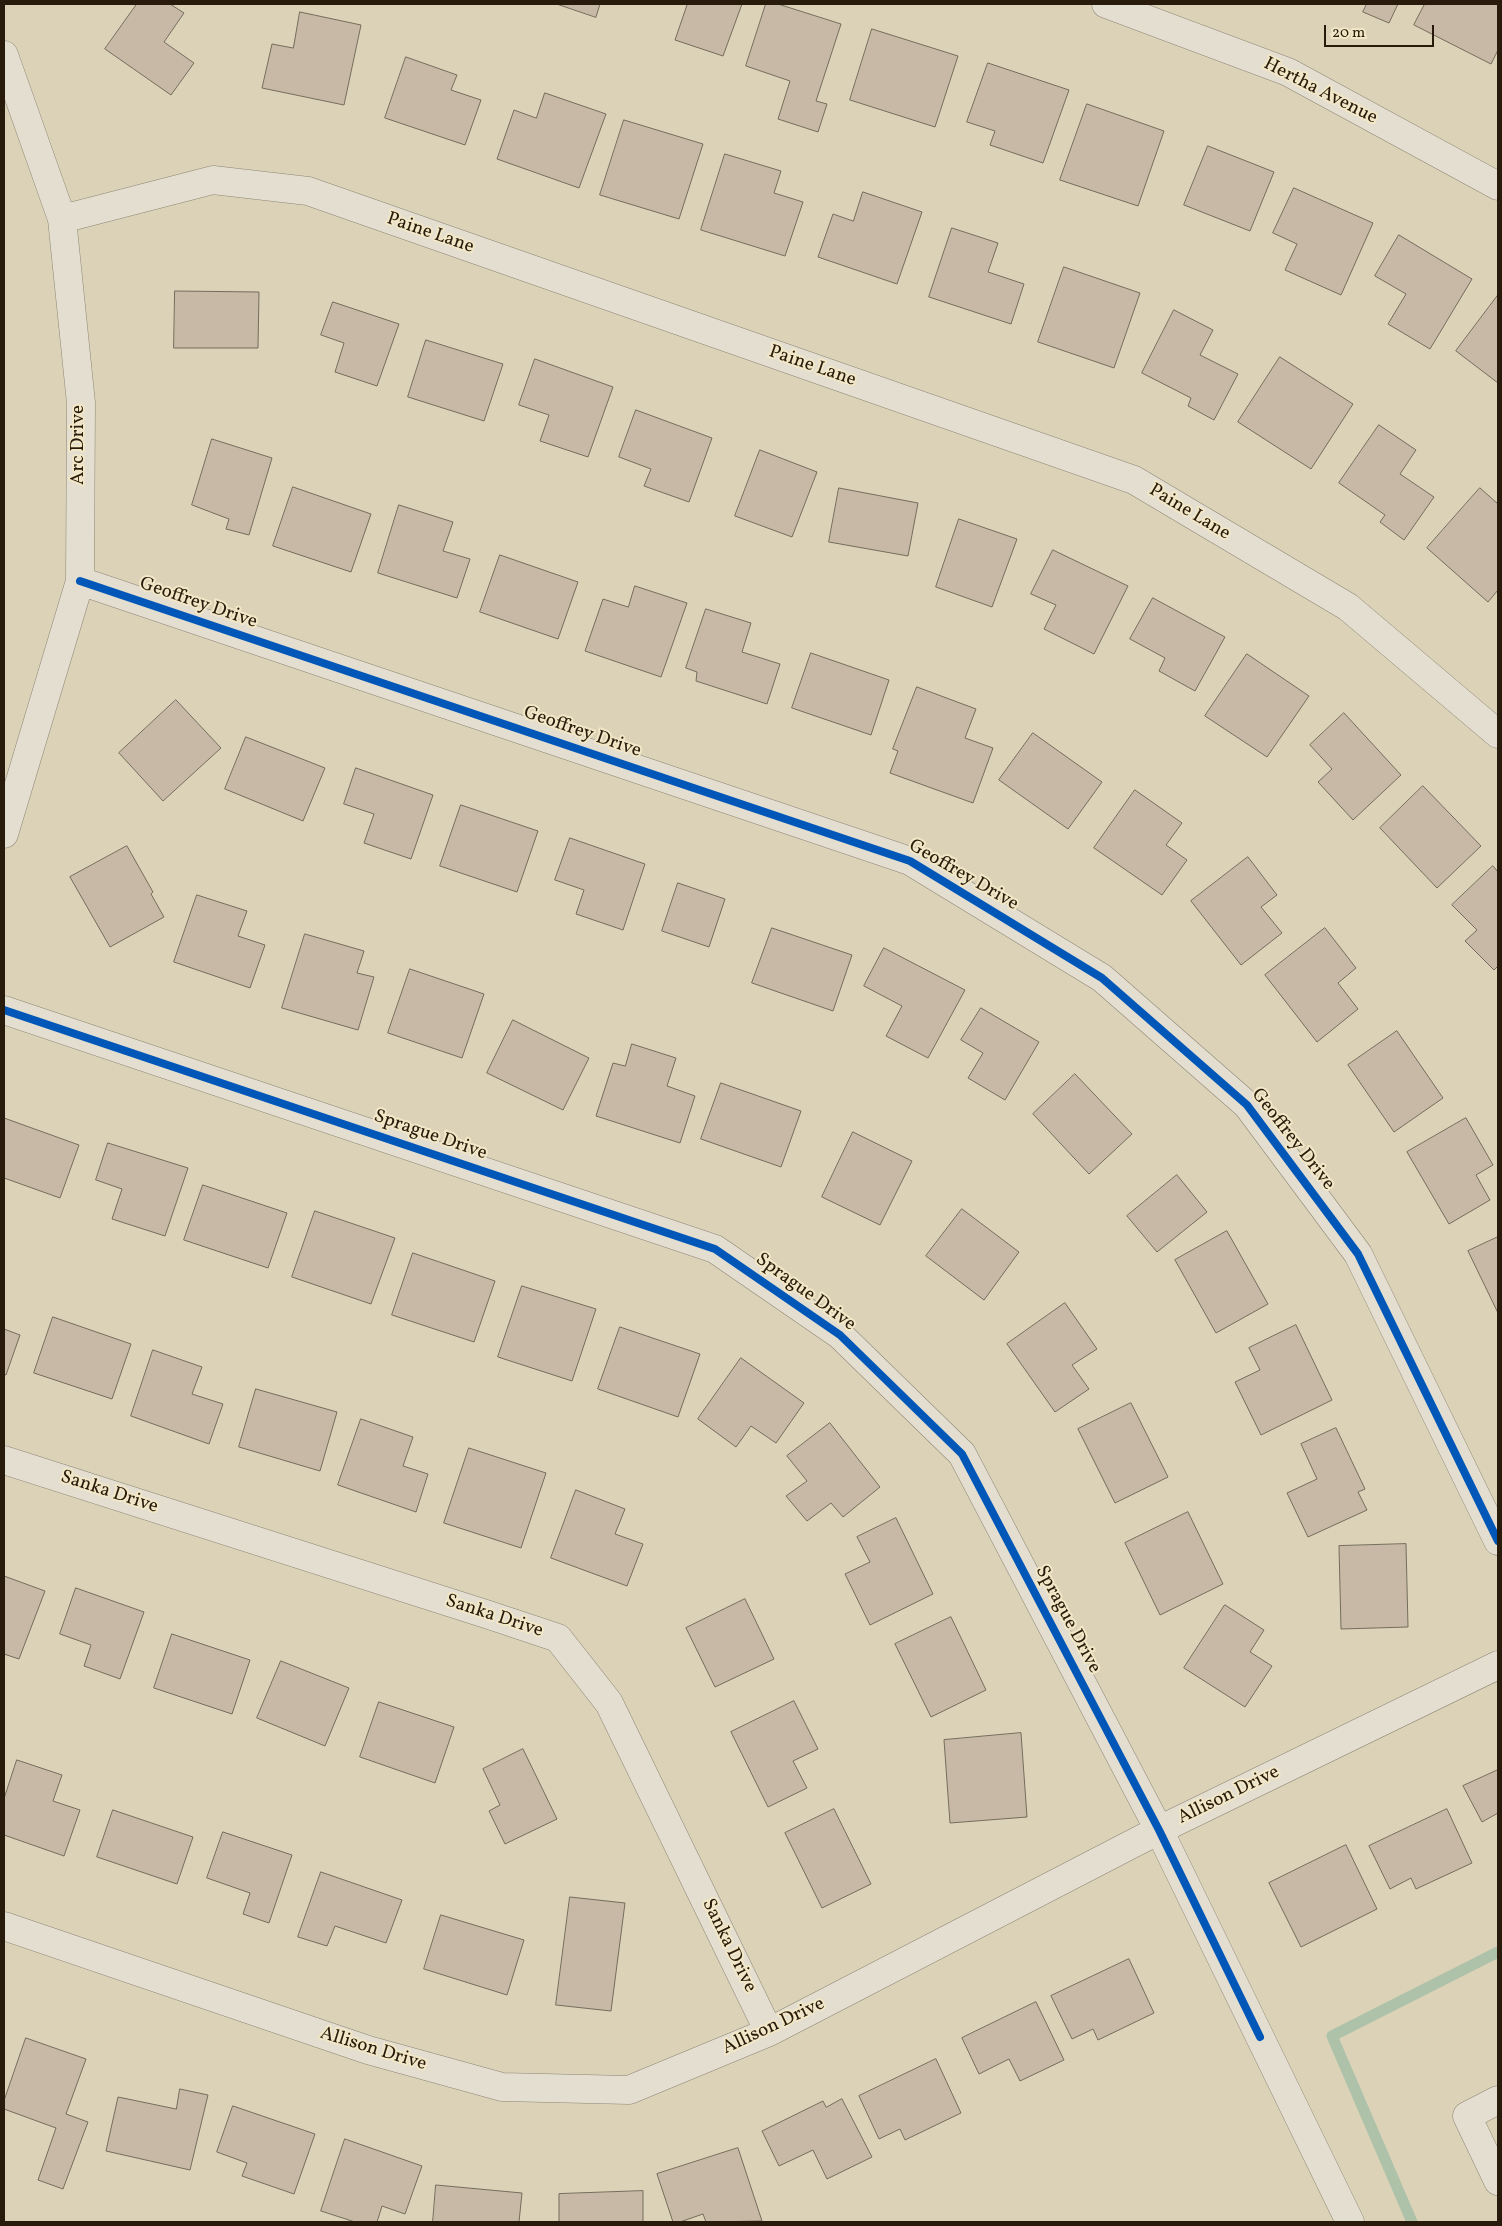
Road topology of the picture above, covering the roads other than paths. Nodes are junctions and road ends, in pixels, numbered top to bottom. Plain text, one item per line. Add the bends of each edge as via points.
1 (1106, 4) edge
2 (4, 55) edge
3 (1498, 186) edge
4 (62, 218) junction
5 (80, 581) junction
6 (1498, 734) edge
7 (4, 834) edge
8 (4, 1010) edge
9 (4, 1460) edge
10 (1498, 1541) edge
11 (1498, 1665) edge
12 (1159, 1830) junction
13 (4, 1926) edge
14 (769, 2032) junction
15 (1498, 2100) edge
16 (1498, 2181) edge
17 (1350, 2222) edge

1 - 3 street, Hertha Avenue via 1288,72
2 - 4 street, Arc Drive
4 - 5 street, Arc Drive via 81,403
4 - 6 street, Paine Lane via 212,180 308,191 1134,480 1348,607
5 - 7 street, Arc Drive
5 - 10 street, Geoffrey Drive via 910,861 1102,978 1247,1105 1358,1254
8 - 12 street, Sprague Drive via 715,1249 840,1335 962,1454
9 - 14 street, Sanka Drive via 558,1638 609,1703
11 - 12 street, Allison Drive
12 - 14 street, Allison Drive
12 - 17 street, Sprague Drive
13 - 14 street, Allison Drive via 368,2050 502,2087 629,2090
15 - 16 street via 1467,2116

